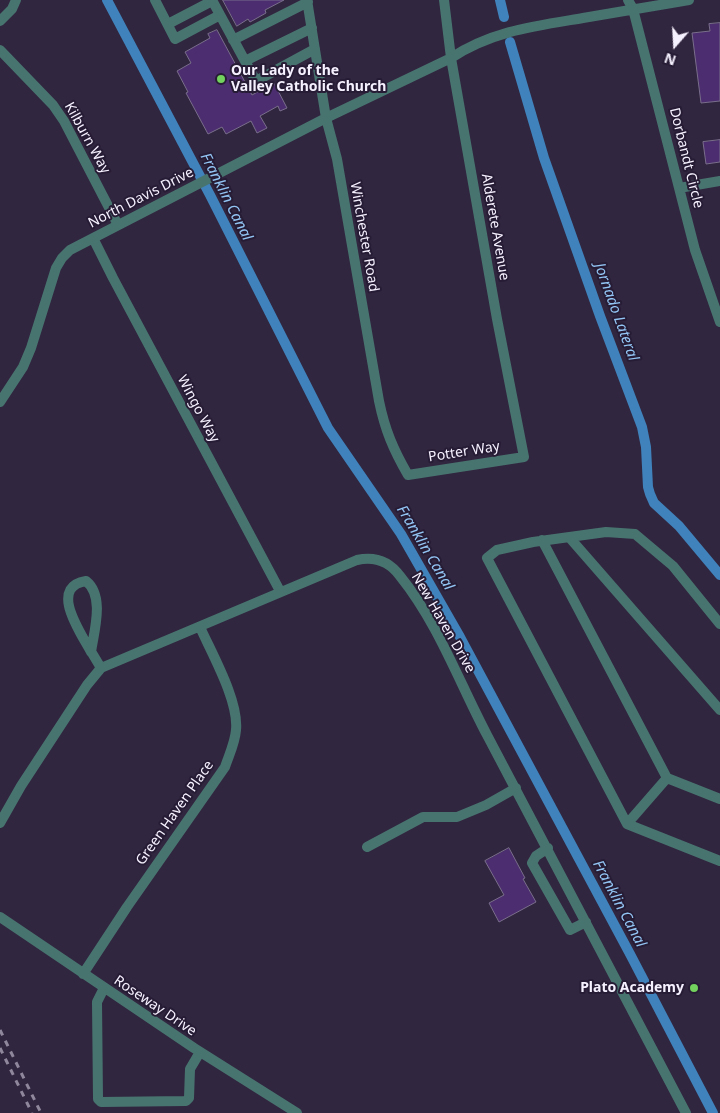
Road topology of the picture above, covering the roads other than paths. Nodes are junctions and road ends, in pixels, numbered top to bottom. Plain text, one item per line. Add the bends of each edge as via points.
1 (16, 0) edge
2 (155, 0) edge
3 (212, 0) edge
4 (444, 0) edge
5 (689, 0) edge
6 (307, 1) edge
7 (630, 5) edge
8 (220, 15) junction
9 (0, 21) edge
10 (168, 24) junction
11 (312, 28) junction
12 (233, 40) junction
13 (315, 49) junction
14 (0, 50) edge
15 (451, 58) junction
16 (245, 61) junction
17 (326, 118) junction
18 (720, 181) edge
19 (679, 188) junction
20 (118, 225) junction
21 (93, 238) junction
22 (720, 322) edge
23 (0, 402) edge
24 (524, 457) joint
25 (408, 475) joint
26 (569, 537) junction
27 (542, 540) junction
28 (280, 591) junction
29 (720, 624) edge
30 (200, 627) junction
31 (91, 652) junction
32 (101, 668) junction
33 (720, 710) edge
34 (667, 778) junction
35 (516, 788) junction
36 (720, 799) edge
37 (0, 824) edge
38 (627, 824) junction
39 (367, 847) dead end
40 (548, 848) junction
41 (720, 861) edge
42 (0, 917) edge
43 (586, 922) junction
44 (83, 974) junction
45 (104, 988) junction
46 (200, 1052) junction
47 (297, 1113) edge
48 (686, 1113) edge

1 - 9 street
2 - 10 street
3 - 8 street
3 - 10 street
4 - 15 street, Alderete Avenue
5 - 7 street, North Davis Drive
6 - 11 street, Winchester Road
6 - 12 street
7 - 15 street, North Davis Drive via 502,33
7 - 19 street, Dorbandt Circle
8 - 10 street via 175,38
8 - 12 street
11 - 13 street, Winchester Road
11 - 16 street
12 - 16 street
13 - 16 street via 256,81
13 - 17 street, Winchester Road
14 - 20 street, Kilburn Way via 64,121
15 - 17 street, North Davis Drive
15 - 24 street, Alderete Avenue
17 - 20 street, North Davis Drive
17 - 25 street, Winchester Road via 337,159 384,424
18 - 19 street
19 - 22 street, Dorbandt Circle via 694,250
20 - 21 street, North Davis Drive
21 - 23 street, North Davis Drive via 70,250 56,268 31,348 23,367
21 - 28 street, Wingo Way
24 - 25 street, Potter Way
26 - 27 street
26 - 29 street via 606,532 634,534 673,566
26 - 33 street
27 - 34 street
27 - 38 street via 497,550 487,558
28 - 30 street, New Haven Drive
28 - 35 street, New Haven Drive via 357,560 378,559 390,566 420,605
30 - 32 street, New Haven Drive
30 - 44 street, Green Haven Place via 232,701 236,729 232,747 225,767
31 - 31 street via 67,601 70,588 86,581 96,596
31 - 32 street
32 - 37 street, New Haven Drive via 21,786
34 - 36 street
34 - 38 street
35 - 39 street via 458,817 422,817
35 - 40 street, New Haven Drive
38 - 41 street
40 - 43 street, New Haven Drive
40 - 43 street via 532,863 570,930
42 - 44 street, Roseway Drive
43 - 48 street, New Haven Drive
44 - 45 street, Roseway Drive
45 - 46 street, Roseway Drive
45 - 46 street via 97,1002 98,1098 101,1102 186,1101 189,1098 190,1067
46 - 47 street, Roseway Drive

